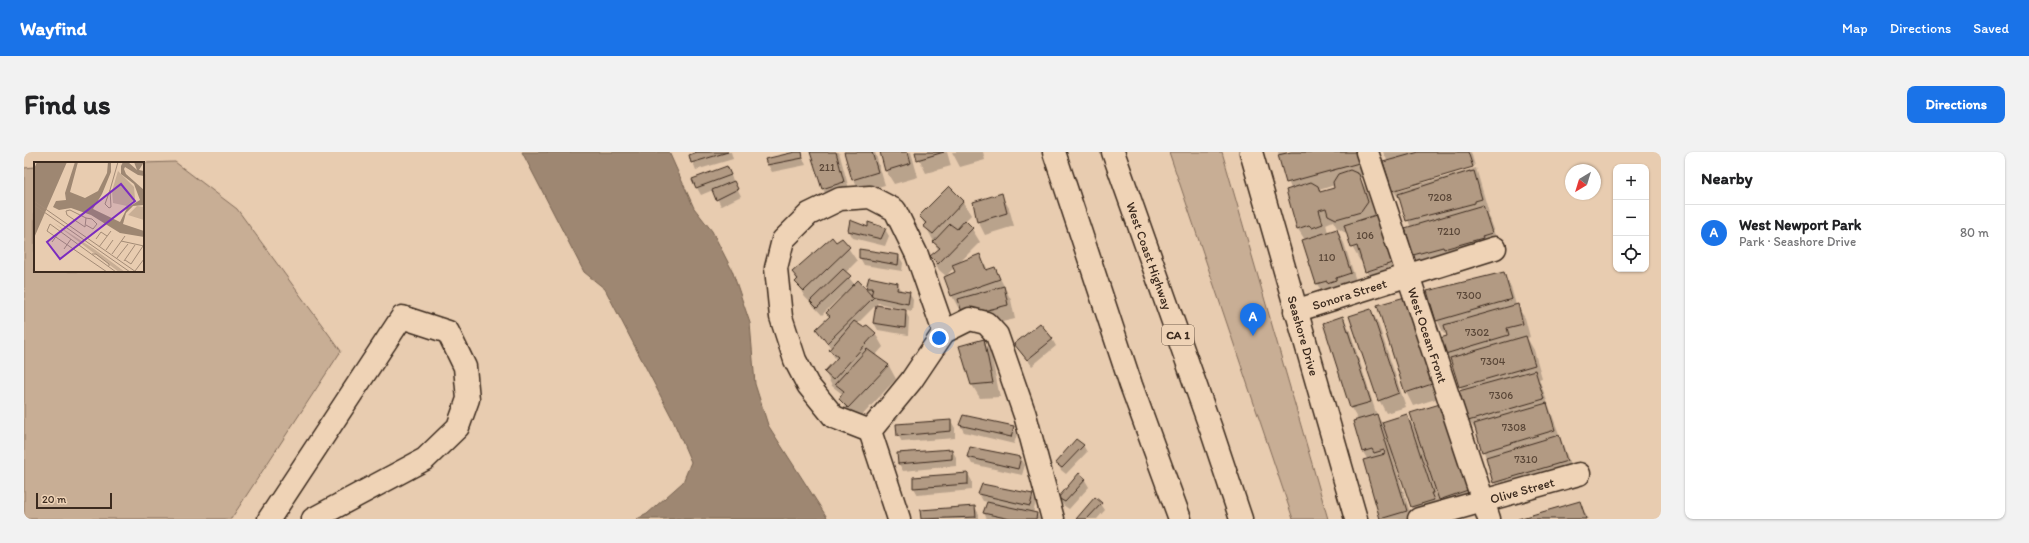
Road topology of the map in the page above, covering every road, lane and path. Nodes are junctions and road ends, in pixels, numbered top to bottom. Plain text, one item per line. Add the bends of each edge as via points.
1 (1054, 152) edge
2 (1113, 152) edge
3 (1251, 152) edge
4 (1367, 152) edge
5 (1495, 248) dead end
6 (1407, 275) junction
7 (1295, 311) junction
8 (944, 332) junction
9 (870, 430) junction
10 (1579, 474) dead end
11 (1486, 510) edge
12 (269, 519) edge
13 (313, 519) edge
14 (900, 519) edge
15 (1053, 519) edge
16 (1180, 519) edge
17 (1241, 519) edge
18 (1356, 519) edge
19 (1419, 519) edge

1 - 16 main road via 1131,385
2 - 17 main road, West Coast Highway / CA 1
3 - 7 main road, Seashore Drive
4 - 6 main road, West Ocean Front
5 - 6 main road, Sonora Street
6 - 7 main road, Sonora Street
6 - 11 main road, West Ocean Front
7 - 18 main road, Seashore Drive
8 - 9 main road via 911,381
8 - 9 main road via 917,255 896,210 870,197 840,199 809,214 783,240 776,268 782,317 794,360 808,385 834,417
8 - 15 main road via 970,319 986,324 997,335 1025,415
9 - 14 main road
10 - 11 main road, Olive Street
11 - 19 main road, Olive Street
12 - 13 main road via 402,317 448,332 464,367 468,399 458,427 425,459

